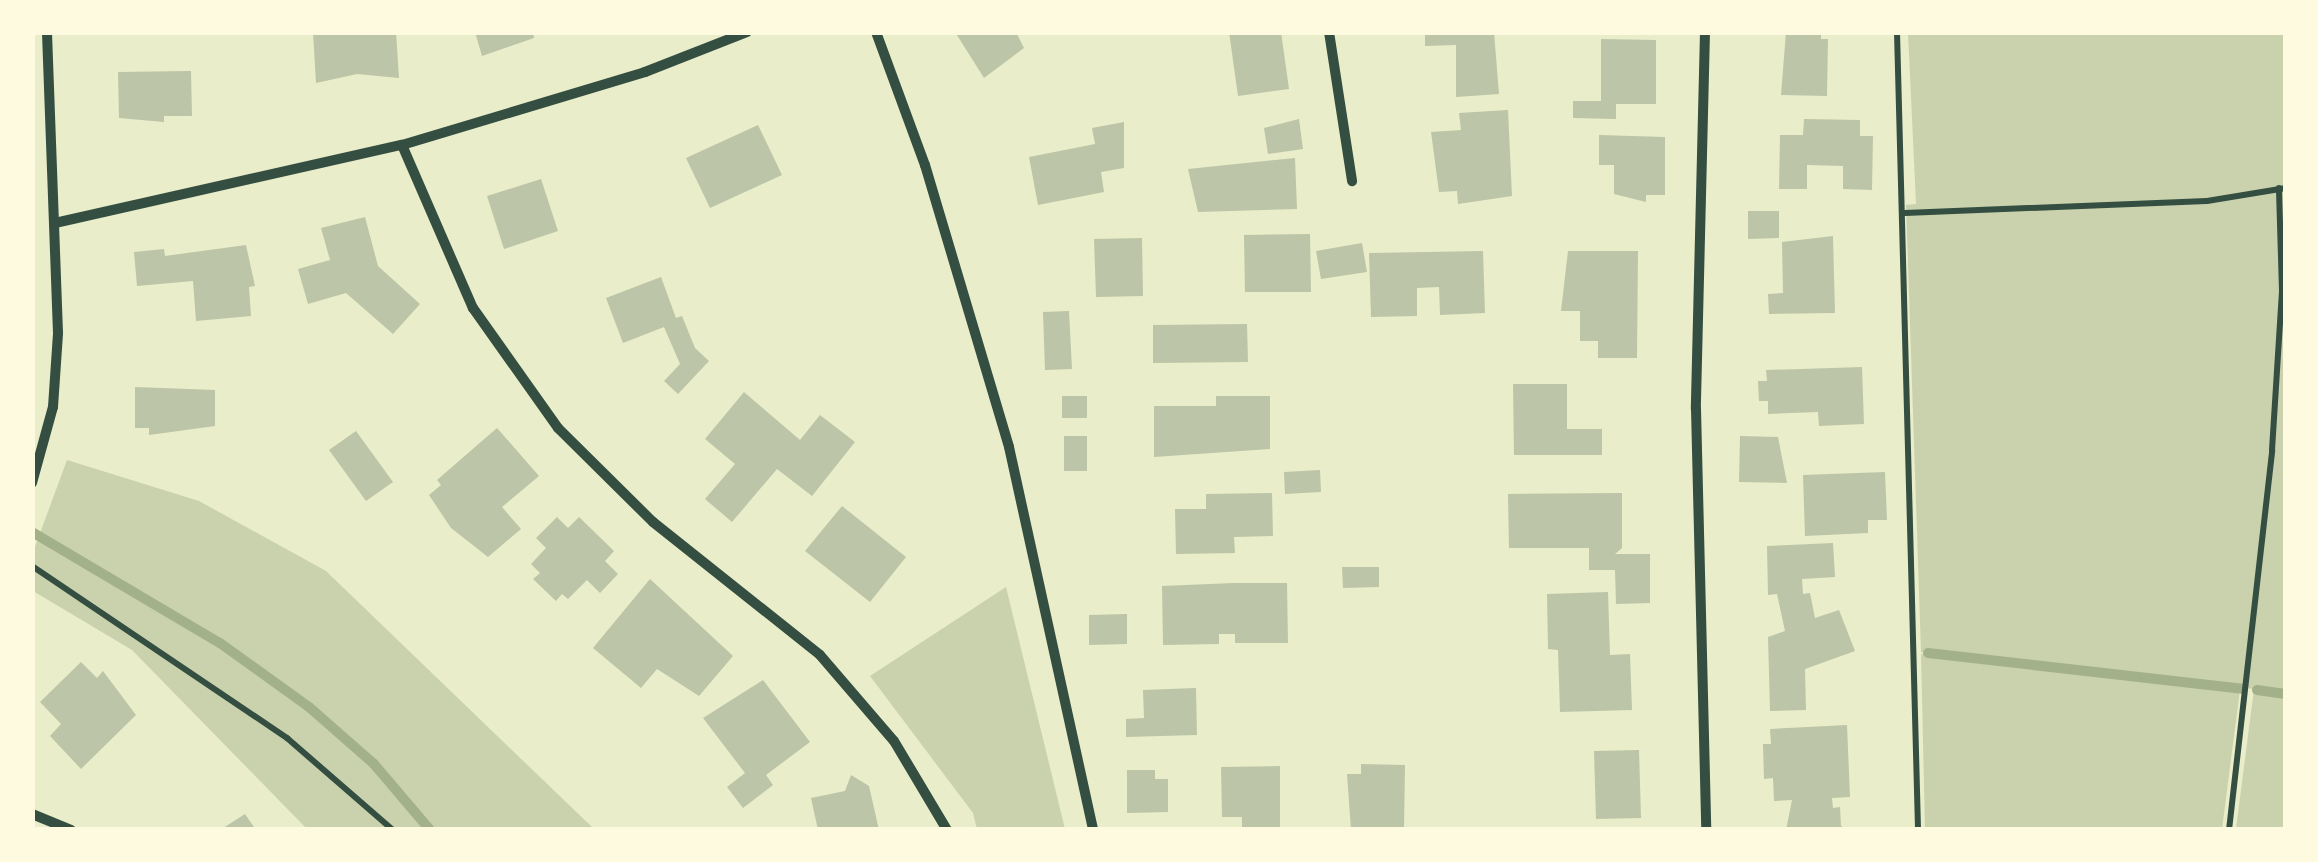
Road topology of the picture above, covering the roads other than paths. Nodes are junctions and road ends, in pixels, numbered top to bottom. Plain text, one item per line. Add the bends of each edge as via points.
1 (47, 32) edge
2 (746, 32) edge
3 (876, 32) edge
4 (1329, 32) edge
5 (1705, 32) edge
6 (402, 145) junction
7 (1352, 180) dead end
8 (56, 222) junction
9 (32, 483) edge
10 (32, 814) edge
11 (72, 830) edge
12 (947, 830) edge
13 (1093, 830) edge
14 (1706, 830) edge

1 - 8 street
2 - 6 street via 612,83
3 - 13 street via 926,165 1009,447
4 - 7 street
5 - 14 street via 1696,409
6 - 8 street
6 - 12 street via 473,308 558,428 624,497 830,665 894,741
8 - 9 street via 54,396
10 - 11 street

